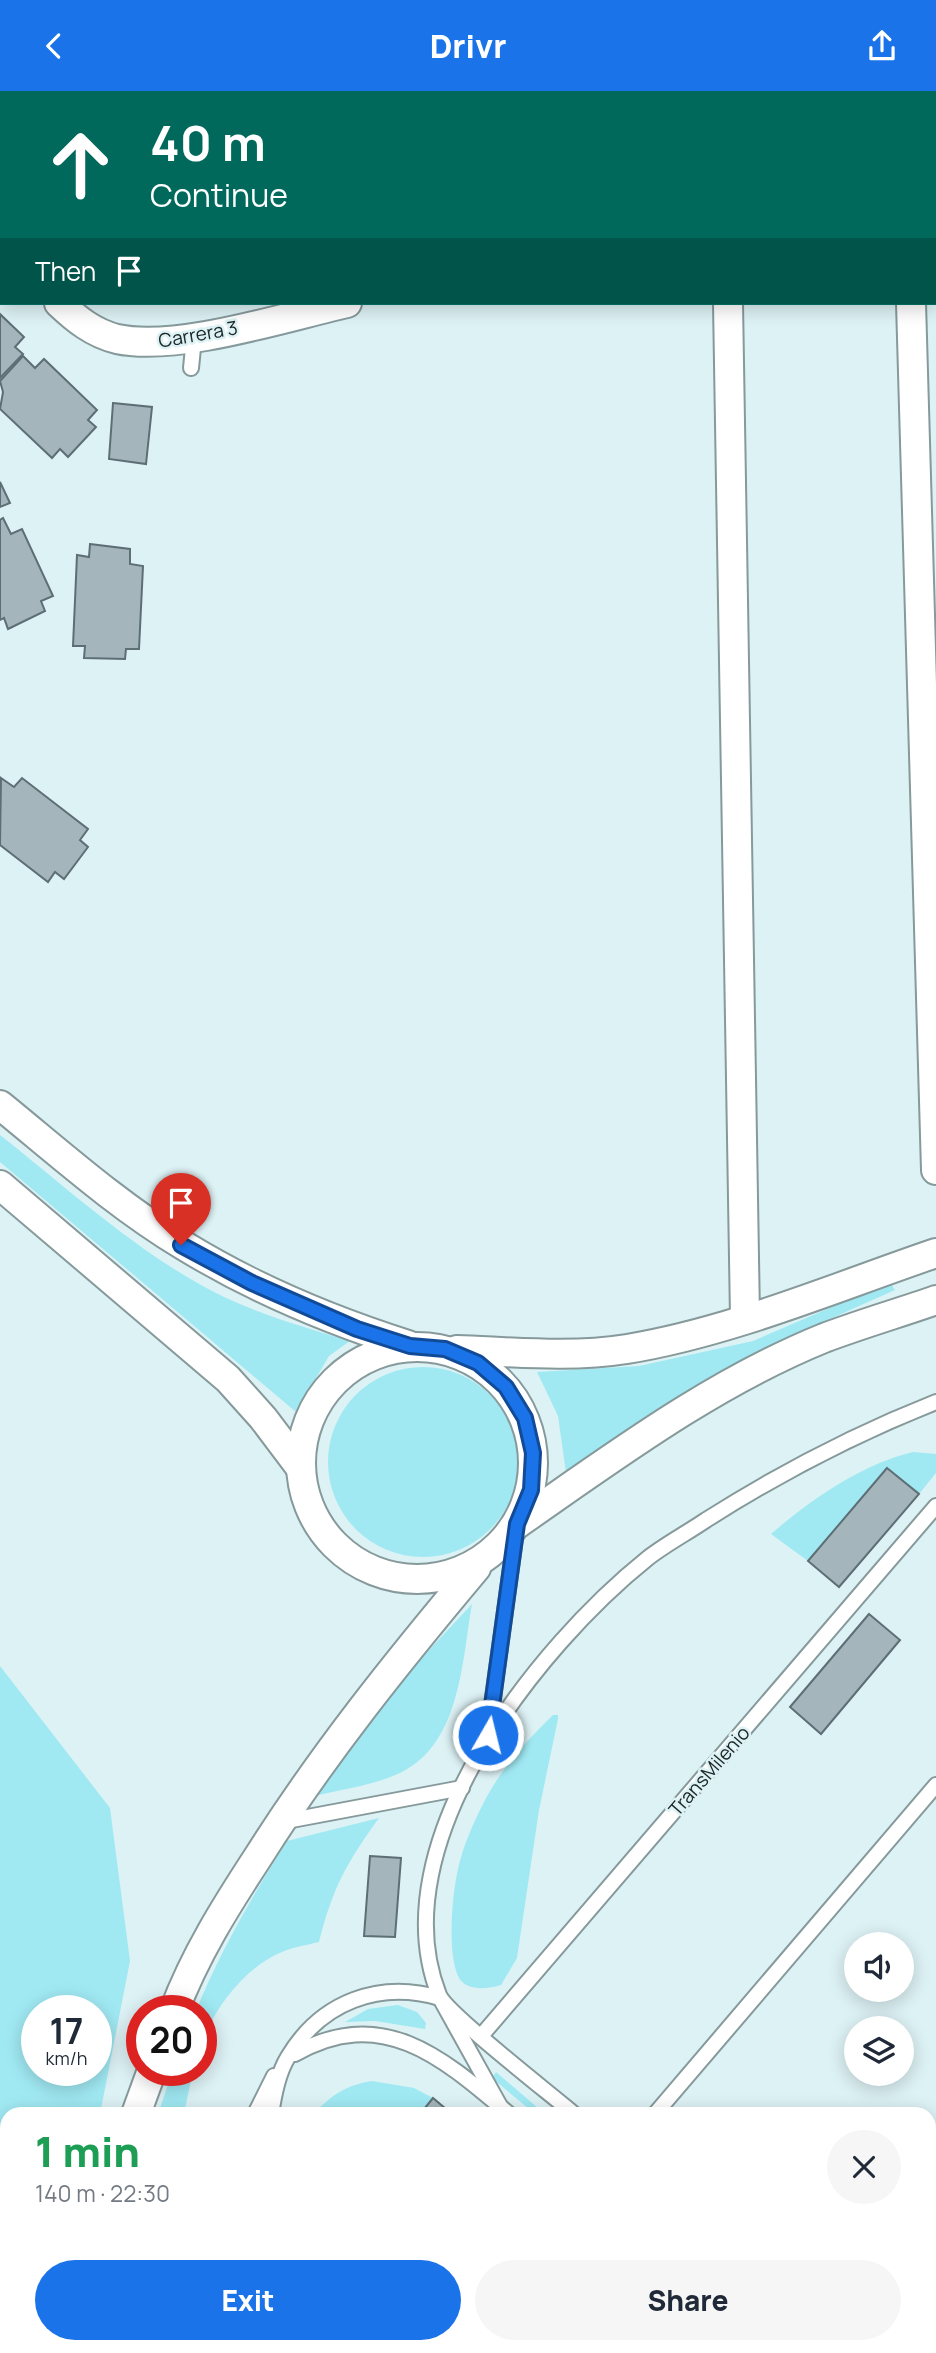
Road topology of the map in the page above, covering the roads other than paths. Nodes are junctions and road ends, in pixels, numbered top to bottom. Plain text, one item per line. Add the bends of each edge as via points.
1 (61, 305) edge
2 (338, 305) edge
3 (728, 305) edge
4 (911, 305) edge
5 (194, 338) junction
6 (191, 368) dead end
7 (0, 1105) edge
8 (936, 1170) edge
9 (0, 1185) edge
10 (936, 1253) edge
11 (936, 1300) edge
12 (745, 1317) junction
13 (410, 1346) junction
14 (445, 1349) junction
15 (936, 1402) edge
16 (300, 1467) junction
17 (936, 1506) edge
18 (517, 1524) junction
19 (483, 1561) junction
20 (488, 1735) junction
21 (936, 1785) edge
22 (462, 1788) junction
23 (280, 1822) junction
24 (182, 1995) edge
25 (440, 1998) junction
26 (481, 2036) junction
27 (287, 2058) junction
28 (146, 2086) edge
29 (139, 2107) edge
30 (258, 2107) edge
31 (273, 2107) edge
32 (501, 2107) edge
33 (502, 2107) edge
34 (566, 2107) edge
35 (661, 2107) edge

1 - 5 street, Carrera 3 via 84,326 116,339 155,343
2 - 5 street, Carrera 3
3 - 12 street
4 - 8 street
5 - 6 lane
7 - 13 street via 181,1245 304,1307
9 - 16 street via 228,1379
10 - 12 street
11 - 18 street via 823,1338 734,1383 646,1434
12 - 14 street via 679,1339 624,1349 564,1354
13 - 14 street
13 - 16 street via 375,1354 344,1371 320,1398 304,1431
14 - 18 street via 478,1363 497,1379 525,1418 533,1453 531,1490
15 - 20 lane via 831,1447 649,1557 550,1655
16 - 19 street via 309,1508 326,1538 352,1561 383,1576 417,1581 452,1576
17 - 26 lane, TransMilenio
18 - 19 street
18 - 20 lane
19 - 23 street via 392,1668
20 - 22 lane
21 - 35 lane
22 - 23 lane
22 - 25 lane via 443,1826 432,1871 429,1956
23 - 24 street via 218,1920
25 - 26 lane
25 - 27 lane via 400,1990 376,1991 316,2025
25 - 33 lane
26 - 34 lane
27 - 30 lane
27 - 31 lane
27 - 32 lane via 317,2041 351,2033 390,2036 424,2049
28 - 29 street

